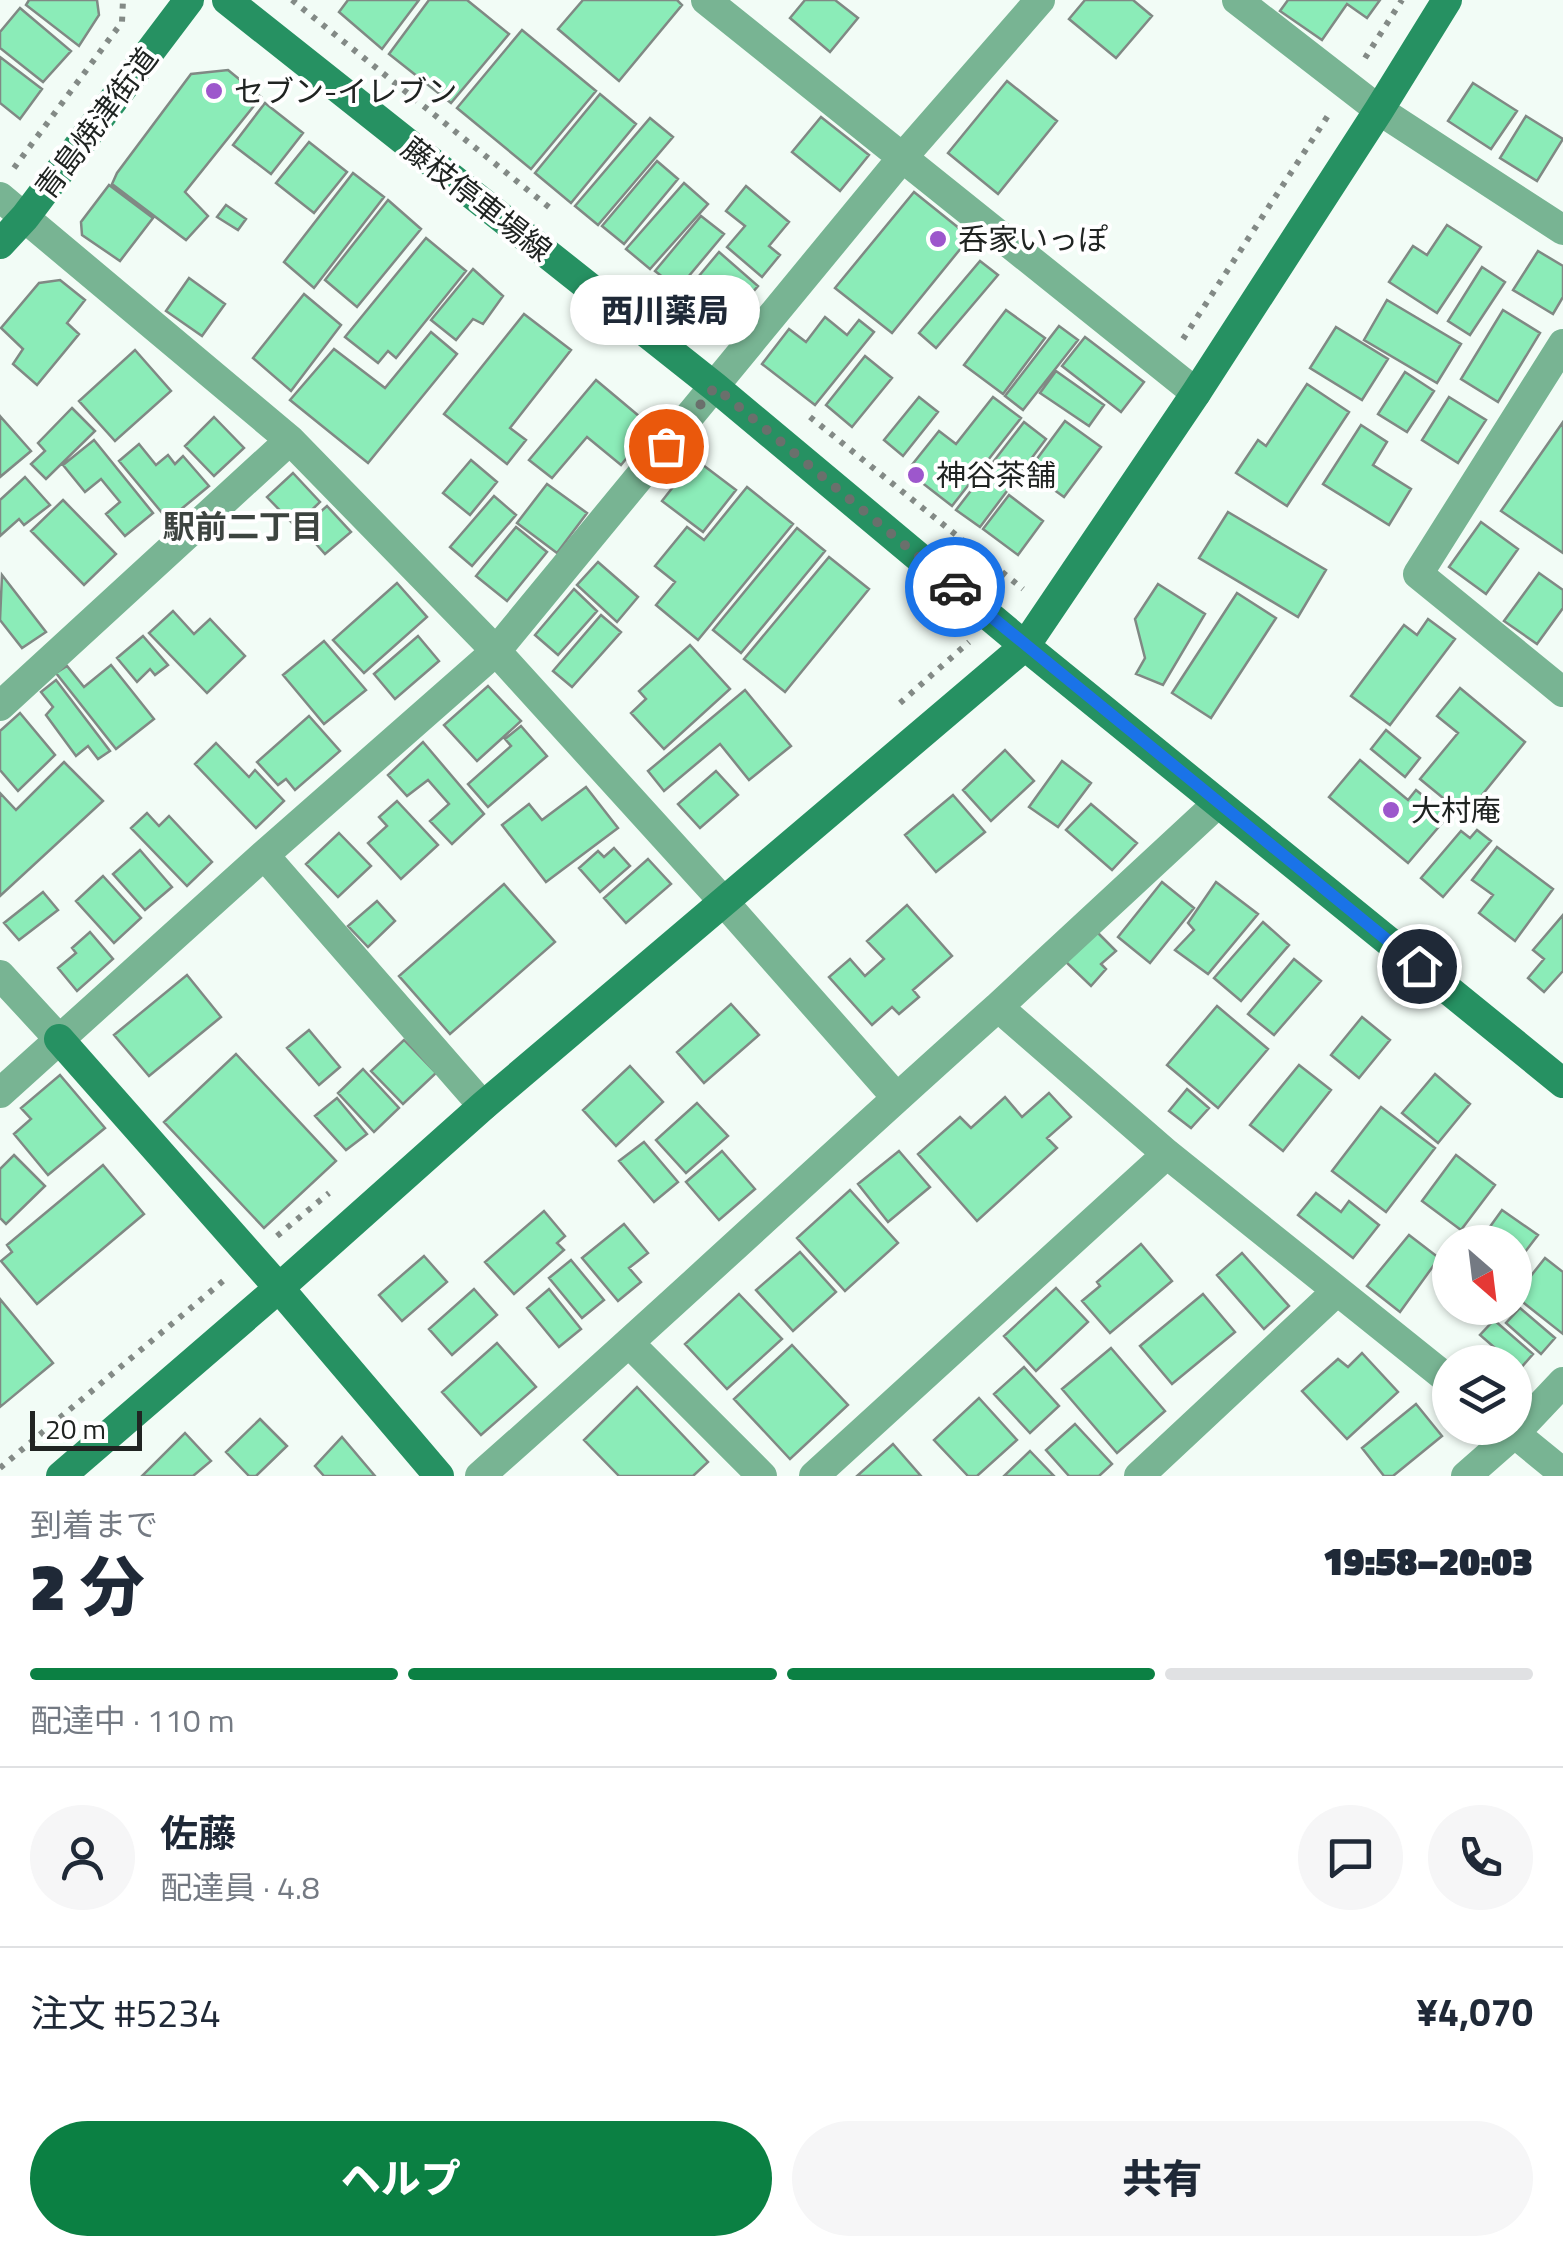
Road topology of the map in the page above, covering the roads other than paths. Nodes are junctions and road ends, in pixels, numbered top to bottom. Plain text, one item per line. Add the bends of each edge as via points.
1 (188, 0) edge
2 (226, 0) edge
3 (706, 0) edge
4 (1040, 0) edge
5 (1236, 0) edge
6 (1447, 0) edge
7 (1379, 110) junction
8 (902, 158) junction
9 (6, 185) edge
10 (24, 217) junction
11 (1563, 230) edge
12 (0, 244) edge
13 (1563, 344) edge
14 (715, 387) junction
15 (1196, 393) junction
16 (290, 440) junction
17 (1025, 646) junction
18 (496, 651) junction
19 (1563, 692) edge
20 (0, 706) edge
21 (1218, 803) junction
22 (264, 855) junction
23 (724, 902) junction
24 (0, 974) edge
25 (998, 1008) junction
26 (59, 1039) junction
27 (1563, 1083) edge
28 (0, 1092) edge
29 (896, 1098) junction
30 (483, 1106) junction
31 (1167, 1154) junction
32 (279, 1288) junction
33 (1338, 1291) junction
34 (630, 1344) junction
35 (1432, 1367) edge
36 (1563, 1382) edge
37 (1532, 1411) edge
38 (1496, 1445) edge
39 (1529, 1445) edge
40 (1563, 1473) edge
41 (61, 1476) edge
42 (439, 1476) edge
43 (480, 1476) edge
44 (762, 1476) edge
45 (814, 1476) edge
46 (1138, 1476) edge
47 (1466, 1476) edge

1 - 10 street, 青島焼津街道
2 - 14 street, 藤枝停車場線
3 - 8 street
4 - 8 street
5 - 7 street
6 - 7 street
7 - 11 street
7 - 15 street
8 - 14 street
8 - 15 street
9 - 10 street
10 - 12 street, 青島焼津街道
10 - 16 street
13 - 19 street via 1418,574
14 - 17 street, 藤枝停車場線
14 - 18 street
15 - 17 street
16 - 18 street
16 - 20 street
17 - 21 street, 藤枝停車場線
17 - 23 street
18 - 22 street
18 - 23 street
21 - 25 street
21 - 27 street, 藤枝停車場線
22 - 26 street
22 - 30 street
23 - 29 street
23 - 30 street
24 - 26 street
25 - 29 street
25 - 31 street
26 - 28 street
26 - 32 street
29 - 34 street
30 - 32 street
31 - 33 street
31 - 45 street
32 - 41 street
32 - 42 street
33 - 35 street
33 - 46 street
34 - 43 street
34 - 44 street
36 - 37 street
38 - 47 street
39 - 40 street

